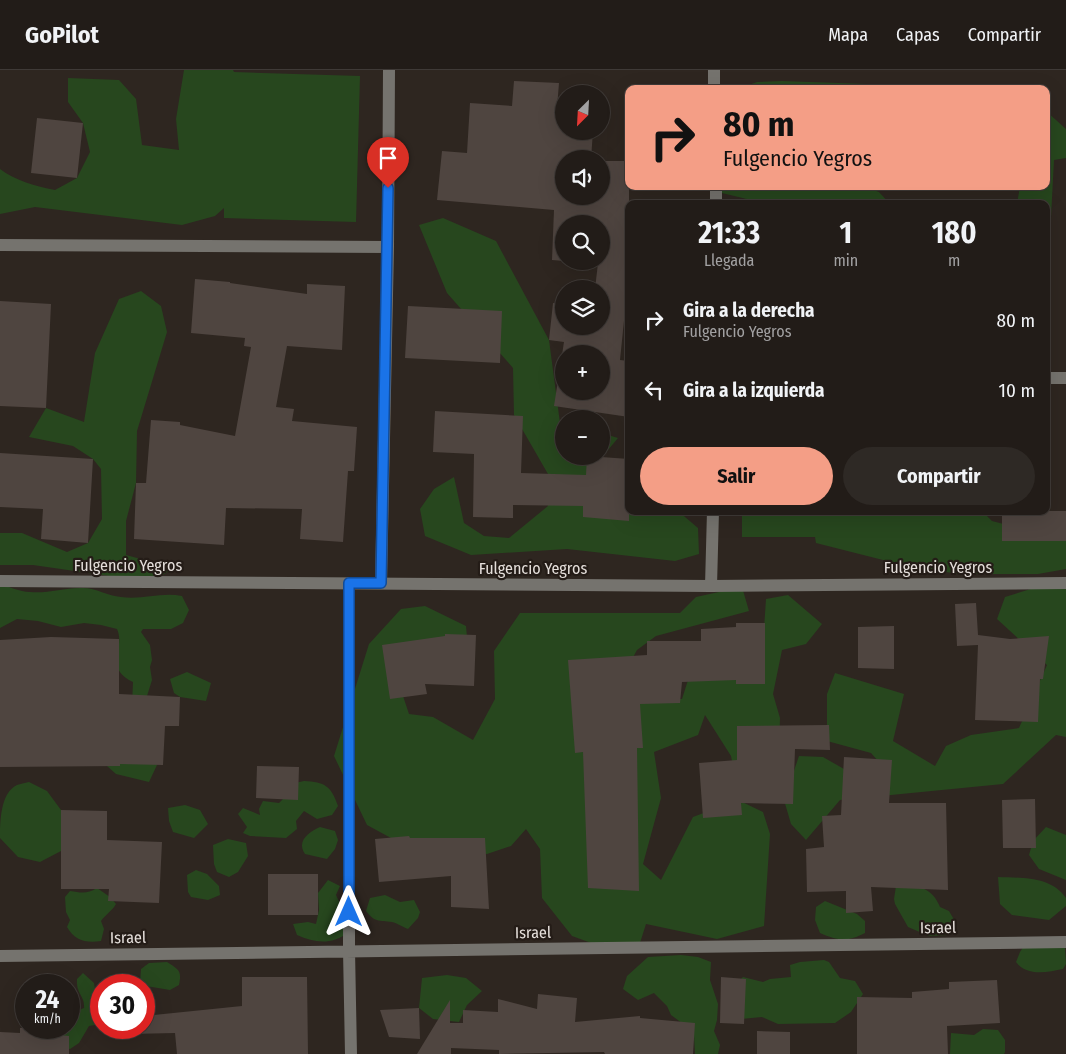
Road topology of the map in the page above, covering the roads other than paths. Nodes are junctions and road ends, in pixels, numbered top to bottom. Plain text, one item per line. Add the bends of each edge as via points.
1 (389, 70) edge
2 (714, 70) edge
3 (714, 85) edge
4 (0, 245) edge
5 (388, 247) junction
6 (1050, 378) edge
7 (1066, 378) edge
8 (712, 515) edge
9 (0, 581) edge
10 (349, 583) junction
11 (381, 583) junction
12 (1066, 583) edge
13 (711, 586) junction
14 (1066, 942) edge
15 (349, 950) junction
16 (0, 956) edge
17 (351, 1054) edge

1 - 5 street
2 - 3 street
4 - 5 street
5 - 11 street
6 - 7 street
8 - 13 street
9 - 10 street, Fulgencio Yegros
10 - 11 street, Fulgencio Yegros
10 - 15 street
11 - 13 street, Fulgencio Yegros
12 - 13 street, Fulgencio Yegros
14 - 15 street, Israel
15 - 16 street, Israel
15 - 17 street

